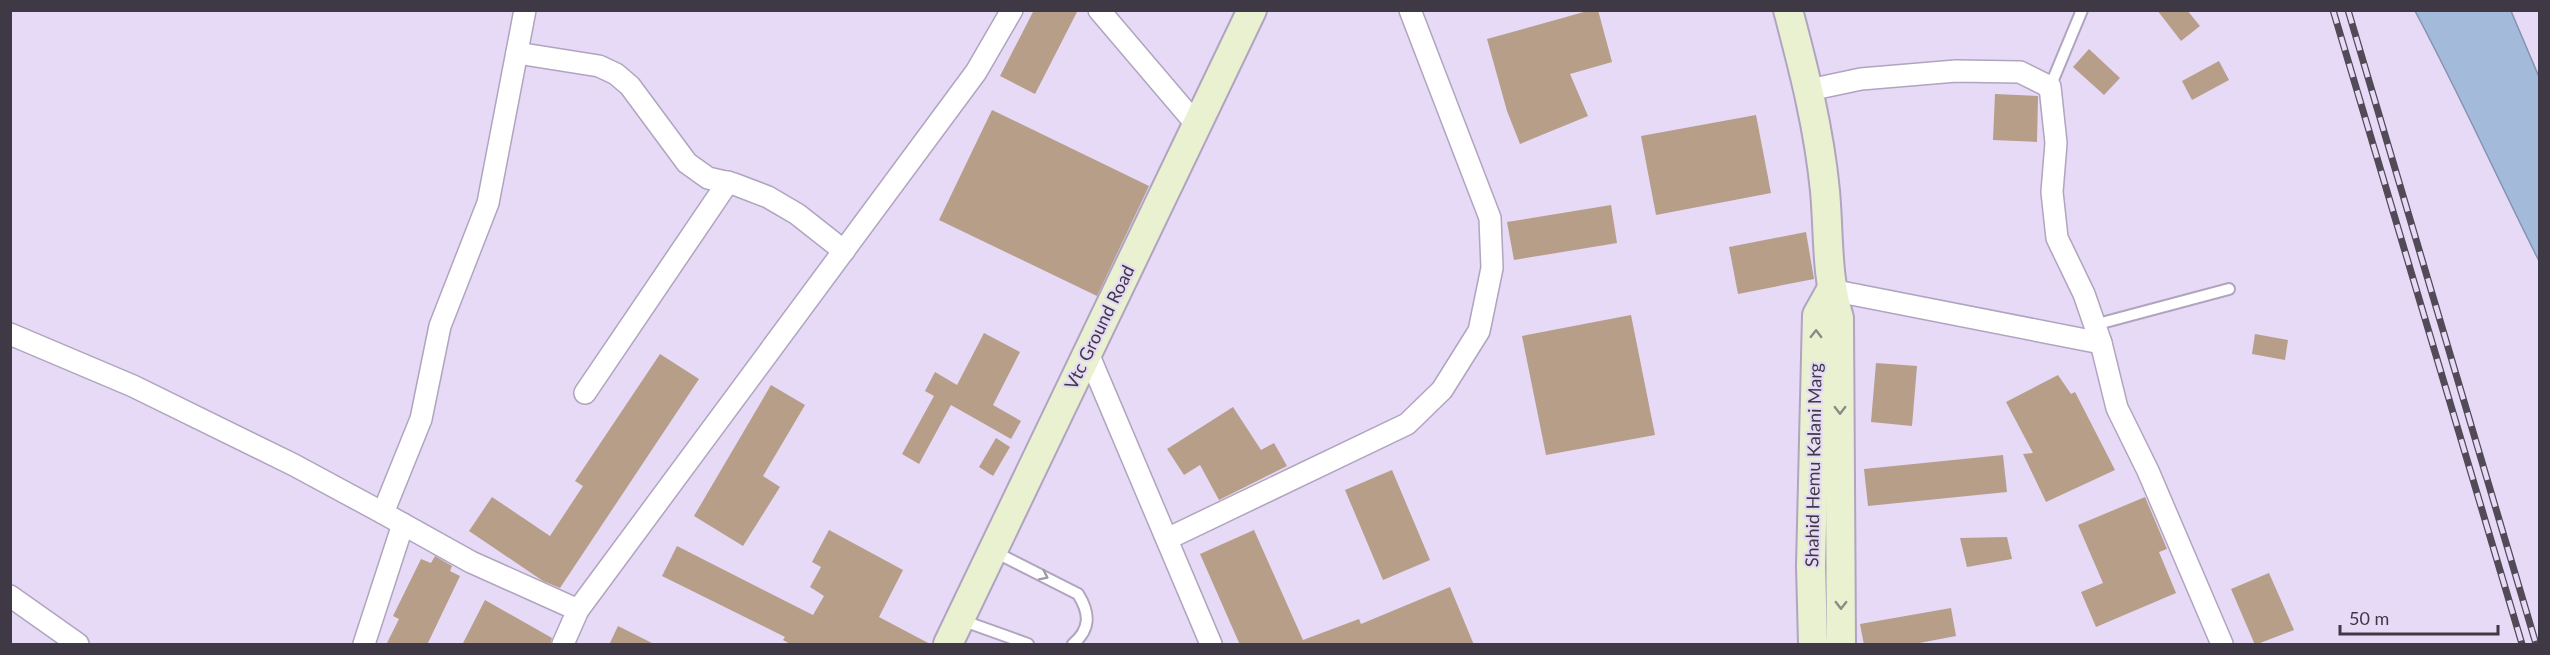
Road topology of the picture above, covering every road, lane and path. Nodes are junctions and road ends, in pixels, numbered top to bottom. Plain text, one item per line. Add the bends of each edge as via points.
1 (525, 10) edge
2 (1012, 10) edge
3 (1099, 10) edge
4 (1252, 10) edge
5 (1410, 10) edge
6 (1788, 10) edge
7 (2082, 10) edge
8 (517, 53) junction
9 (2050, 87) junction
10 (1809, 90) junction
11 (1196, 124) junction
12 (728, 183) junction
13 (844, 250) junction
14 (2229, 289) dead end
15 (1831, 290) junction
16 (10, 334) edge
17 (2098, 334) junction
18 (1088, 351) junction
19 (585, 393) dead end
20 (384, 513) junction
21 (403, 524) junction
22 (1167, 539) junction
23 (992, 550) junction
24 (10, 596) edge
25 (578, 610) junction
26 (953, 632) edge
27 (78, 645) edge
28 (364, 645) edge
29 (563, 645) edge
30 (1028, 645) edge
31 (1073, 645) edge
32 (1211, 645) edge
33 (1813, 645) edge
34 (1841, 645) edge
35 (2222, 645) edge

1 - 8 street
2 - 13 street via 976,72
3 - 11 street
4 - 11 main road, Vtc Ground Road
5 - 22 street via 1490,218 1492,268 1479,331 1442,390 1407,424
6 - 10 main road, Shahid Hemu Kalani Marg
7 - 9 lane
8 - 12 street via 599,66 616,74 630,86 687,163 708,178
8 - 20 street via 488,203 440,326 421,419
9 - 10 street via 2020,72 1956,71 1861,79
9 - 17 street via 2056,143 2052,192 2057,238
10 - 15 main road, Shahid Hemu Kalani Marg via 1825,190
11 - 18 main road, Vtc Ground Road
12 - 13 street via 788,208
12 - 19 street
13 - 25 street
14 - 17 lane
15 - 17 street
33 -> 15 main road, Shahid Hemu Kalani Marg via 1817,315
15 -> 34 main road, Shahid Hemu Kalani Marg via 1839,318
16 - 20 street via 144,392
17 - 35 street via 2117,408
18 - 22 street
18 - 23 main road, Vtc Ground Road
20 - 21 street
21 - 25 street via 471,562
21 - 28 street
22 - 32 street
23 - 26 main road, Vtc Ground Road
23 -> 31 lane via 1078,594 1088,621 1082,637
24 - 27 street
25 - 29 street
26 - 30 lane

